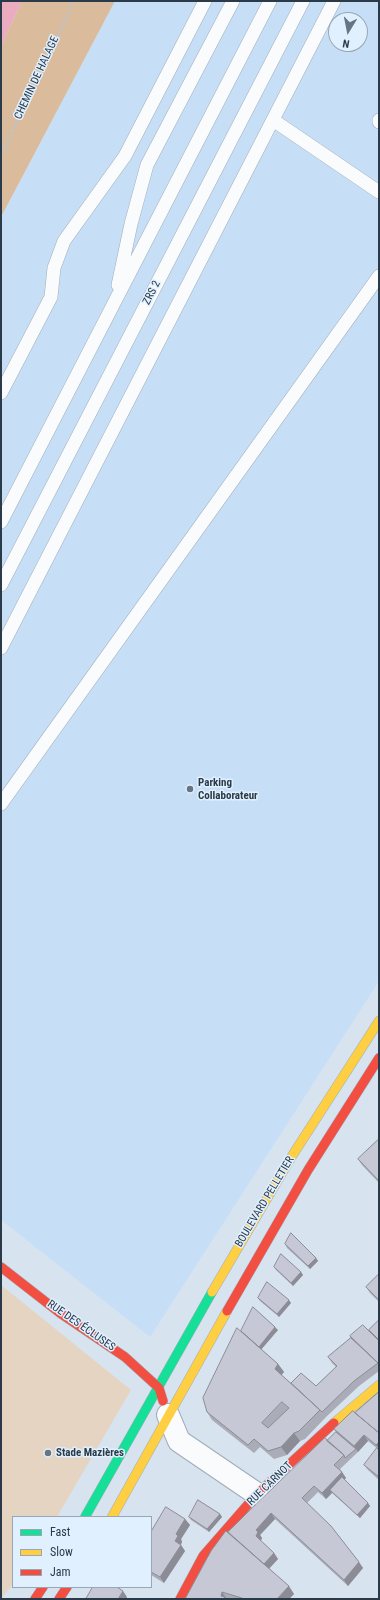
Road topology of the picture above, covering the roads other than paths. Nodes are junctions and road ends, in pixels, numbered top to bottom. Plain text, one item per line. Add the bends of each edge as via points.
1 (205, 1) edge
2 (232, 1) edge
3 (270, 1) edge
4 (303, 1) edge
5 (334, 1) edge
6 (273, 120) junction
7 (379, 192) edge
8 (379, 276) edge
9 (115, 302) junction
10 (1, 393) edge
11 (1, 522) edge
12 (1, 585) edge
13 (1, 648) edge
14 (1, 804) edge
15 (379, 1021) edge
16 (378, 1063) edge
17 (1, 1267) edge
18 (379, 1385) edge
19 (158, 1388) junction
20 (168, 1415) junction
21 (257, 1494) junction
22 (86, 1516) edge
23 (113, 1516) edge
24 (42, 1588) edge
25 (66, 1588) edge
26 (35, 1599) edge
27 (59, 1599) edge
28 (180, 1599) edge

1 - 10 lane via 125,156 64,241 54,268 51,297
2 - 9 lane via 147,165 131,224
3 - 9 lane
4 - 12 lane, ZRS 2
5 - 6 lane
6 - 7 lane
6 - 13 lane
8 - 14 lane
9 - 11 lane
15 - 19 main road, BOULEVARD PELLETIER via 292,1156 186,1335
16 - 20 main road, BOULEVARD PELLETIER via 310,1166
17 - 19 main road, RUE DES ÉCLUSES via 60,1313 125,1357
18 - 21 main road, RUE CARNOT via 358,1401
19 - 20 main road
19 - 22 main road, BOULEVARD PELLETIER
20 - 21 street via 179,1441
20 - 23 main road, BOULEVARD PELLETIER
21 - 28 main road, RUE CARNOT via 203,1556
24 - 26 main road
25 - 27 main road

